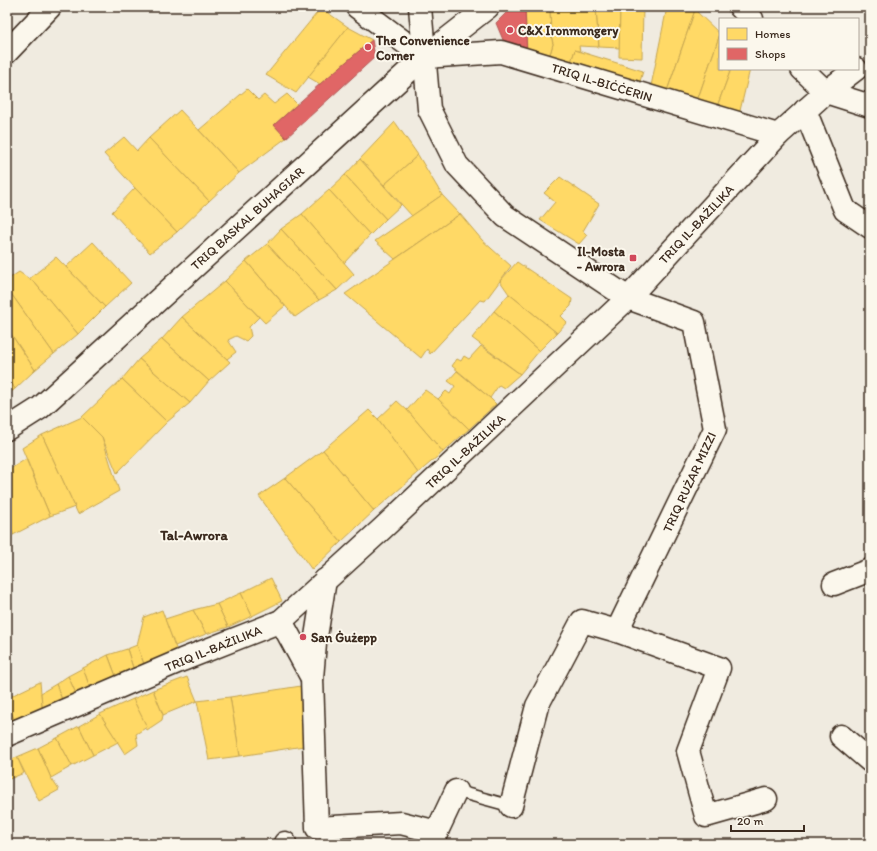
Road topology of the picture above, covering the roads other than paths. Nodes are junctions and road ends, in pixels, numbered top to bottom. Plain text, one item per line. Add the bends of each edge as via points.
1 (50, 7) edge
2 (357, 7) edge
3 (420, 7) edge
4 (488, 7) edge
5 (740, 7) edge
6 (751, 18) edge
7 (7, 52) edge
8 (424, 57) junction
9 (870, 58) edge
10 (859, 66) edge
11 (803, 70) edge
12 (854, 70) edge
13 (826, 92) junction
14 (870, 106) edge
15 (806, 110) junction
16 (778, 135) junction
17 (870, 228) edge
18 (628, 298) junction
19 (7, 429) edge
20 (870, 570) edge
21 (324, 580) junction
22 (834, 584) dead end
23 (281, 621) junction
24 (617, 631) junction
25 (312, 678) junction
26 (7, 735) edge
27 (841, 736) dead end
28 (870, 761) edge
29 (456, 790) joint
30 (766, 799) dead end
31 (511, 806) joint
32 (434, 838) edge

1 - 7 street
2 - 8 street
3 - 8 street
4 - 8 street, TRIQ BASKAL BUHAGIAR
5 - 6 street
8 - 16 street, TRIQ IL-BIĊĊERIN via 501,52
8 - 18 street via 429,109 457,165 505,216
8 - 19 street, TRIQ BASKAL BUHAGIAR via 40,408
9 - 10 street, TRIQ IL-BAŻILIKA
11 - 13 street
12 - 13 street, TRIQ IL-BAŻILIKA
13 - 14 street
13 - 15 street, TRIQ IL-BAŻILIKA
15 - 16 street, TRIQ IL-BAŻILIKA
15 - 17 street via 846,210
16 - 18 street, TRIQ IL-BAŻILIKA
18 - 21 street, TRIQ IL-BAŻILIKA
18 - 24 street, TRIQ RUŻAR MIZZI via 694,322 715,429
20 - 22 street
21 - 23 street, TRIQ IL-BAŻILIKA
21 - 25 street
23 - 25 street
23 - 26 street, TRIQ IL-BAŻILIKA via 182,660
24 - 30 street via 718,668 688,751 706,816
24 - 31 street via 582,621 537,706
25 - 32 street via 317,828 401,823
27 - 28 street
29 - 31 lane
29 - 32 street

